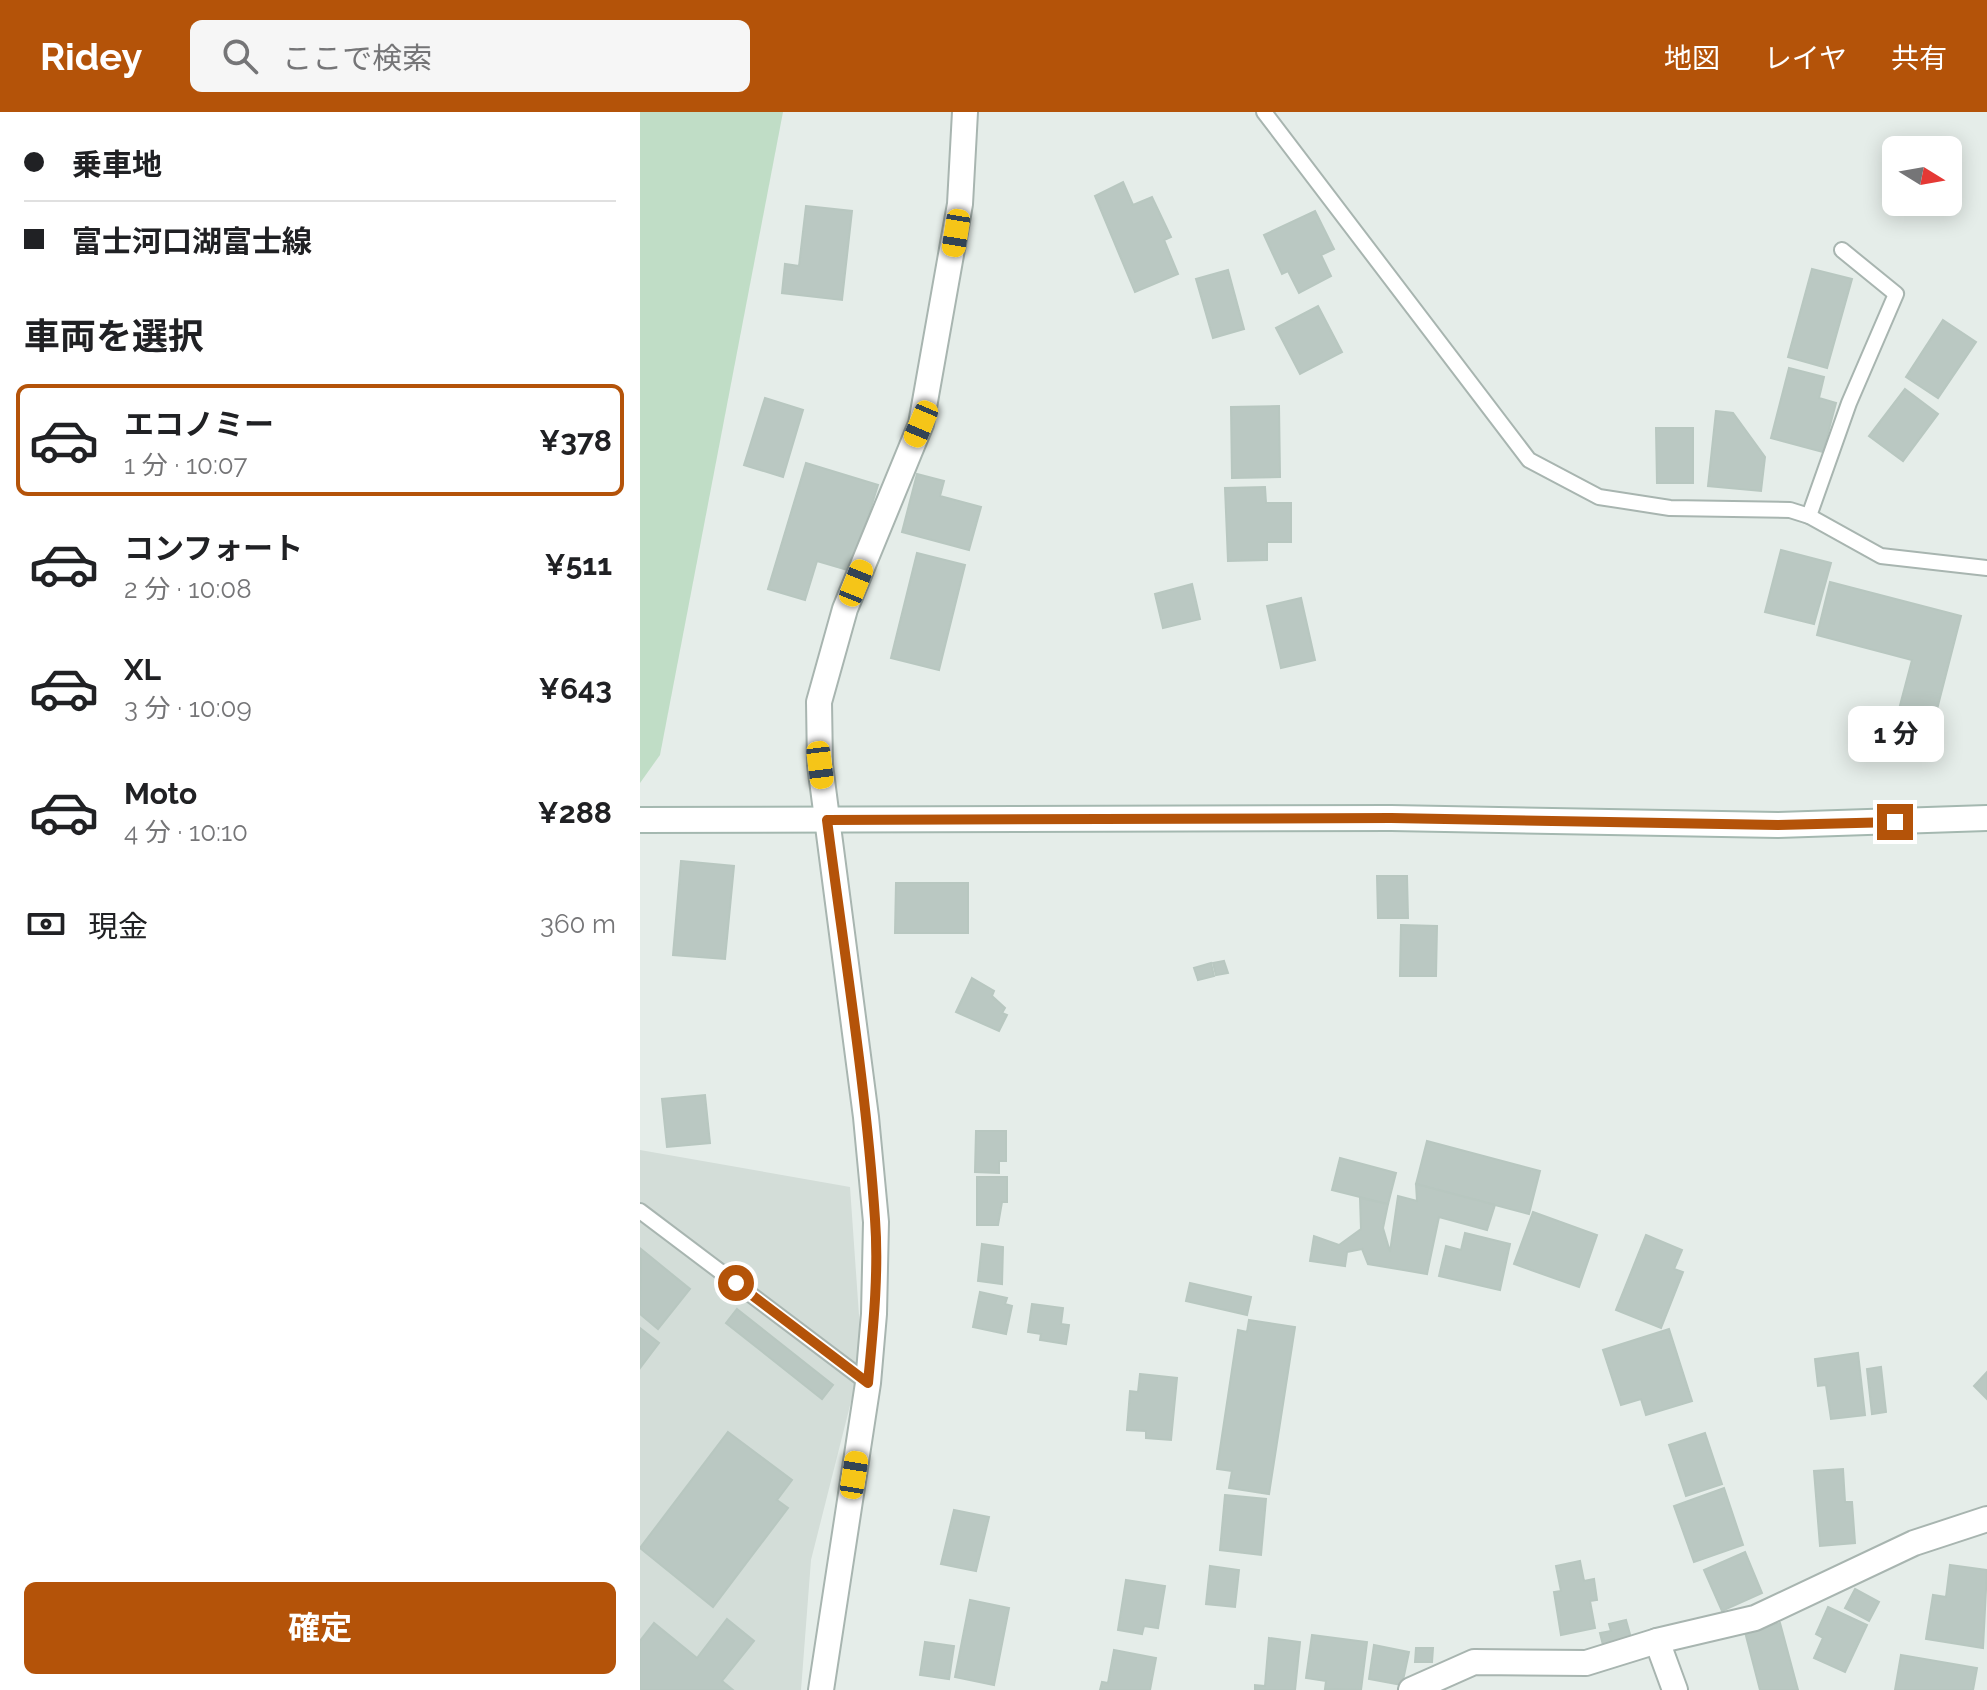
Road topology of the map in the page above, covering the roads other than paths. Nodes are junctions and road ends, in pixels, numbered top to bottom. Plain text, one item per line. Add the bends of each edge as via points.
1 (965, 112) edge
2 (1264, 112) edge
3 (1842, 250) dead end
4 (1809, 516) junction
5 (1987, 568) edge
6 (1987, 818) edge
7 (640, 820) edge
8 (827, 820) junction
9 (640, 1211) edge
10 (868, 1383) junction
11 (1987, 1519) edge
12 (1657, 1641) junction
13 (821, 1690) edge
14 (1411, 1690) edge
15 (1675, 1690) edge

1 - 8 street via 960,204 921,424 845,609 819,702
2 - 4 lane via 1529,460 1599,497 1670,508 1790,510
3 - 4 lane via 1896,294
4 - 5 lane via 1881,556
6 - 8 street via 1778,825 1391,818
7 - 8 street
8 - 10 street via 876,1222
9 - 10 lane
10 - 13 street
11 - 12 street via 1914,1543 1755,1618
12 - 14 street via 1586,1663 1474,1662
12 - 15 street

